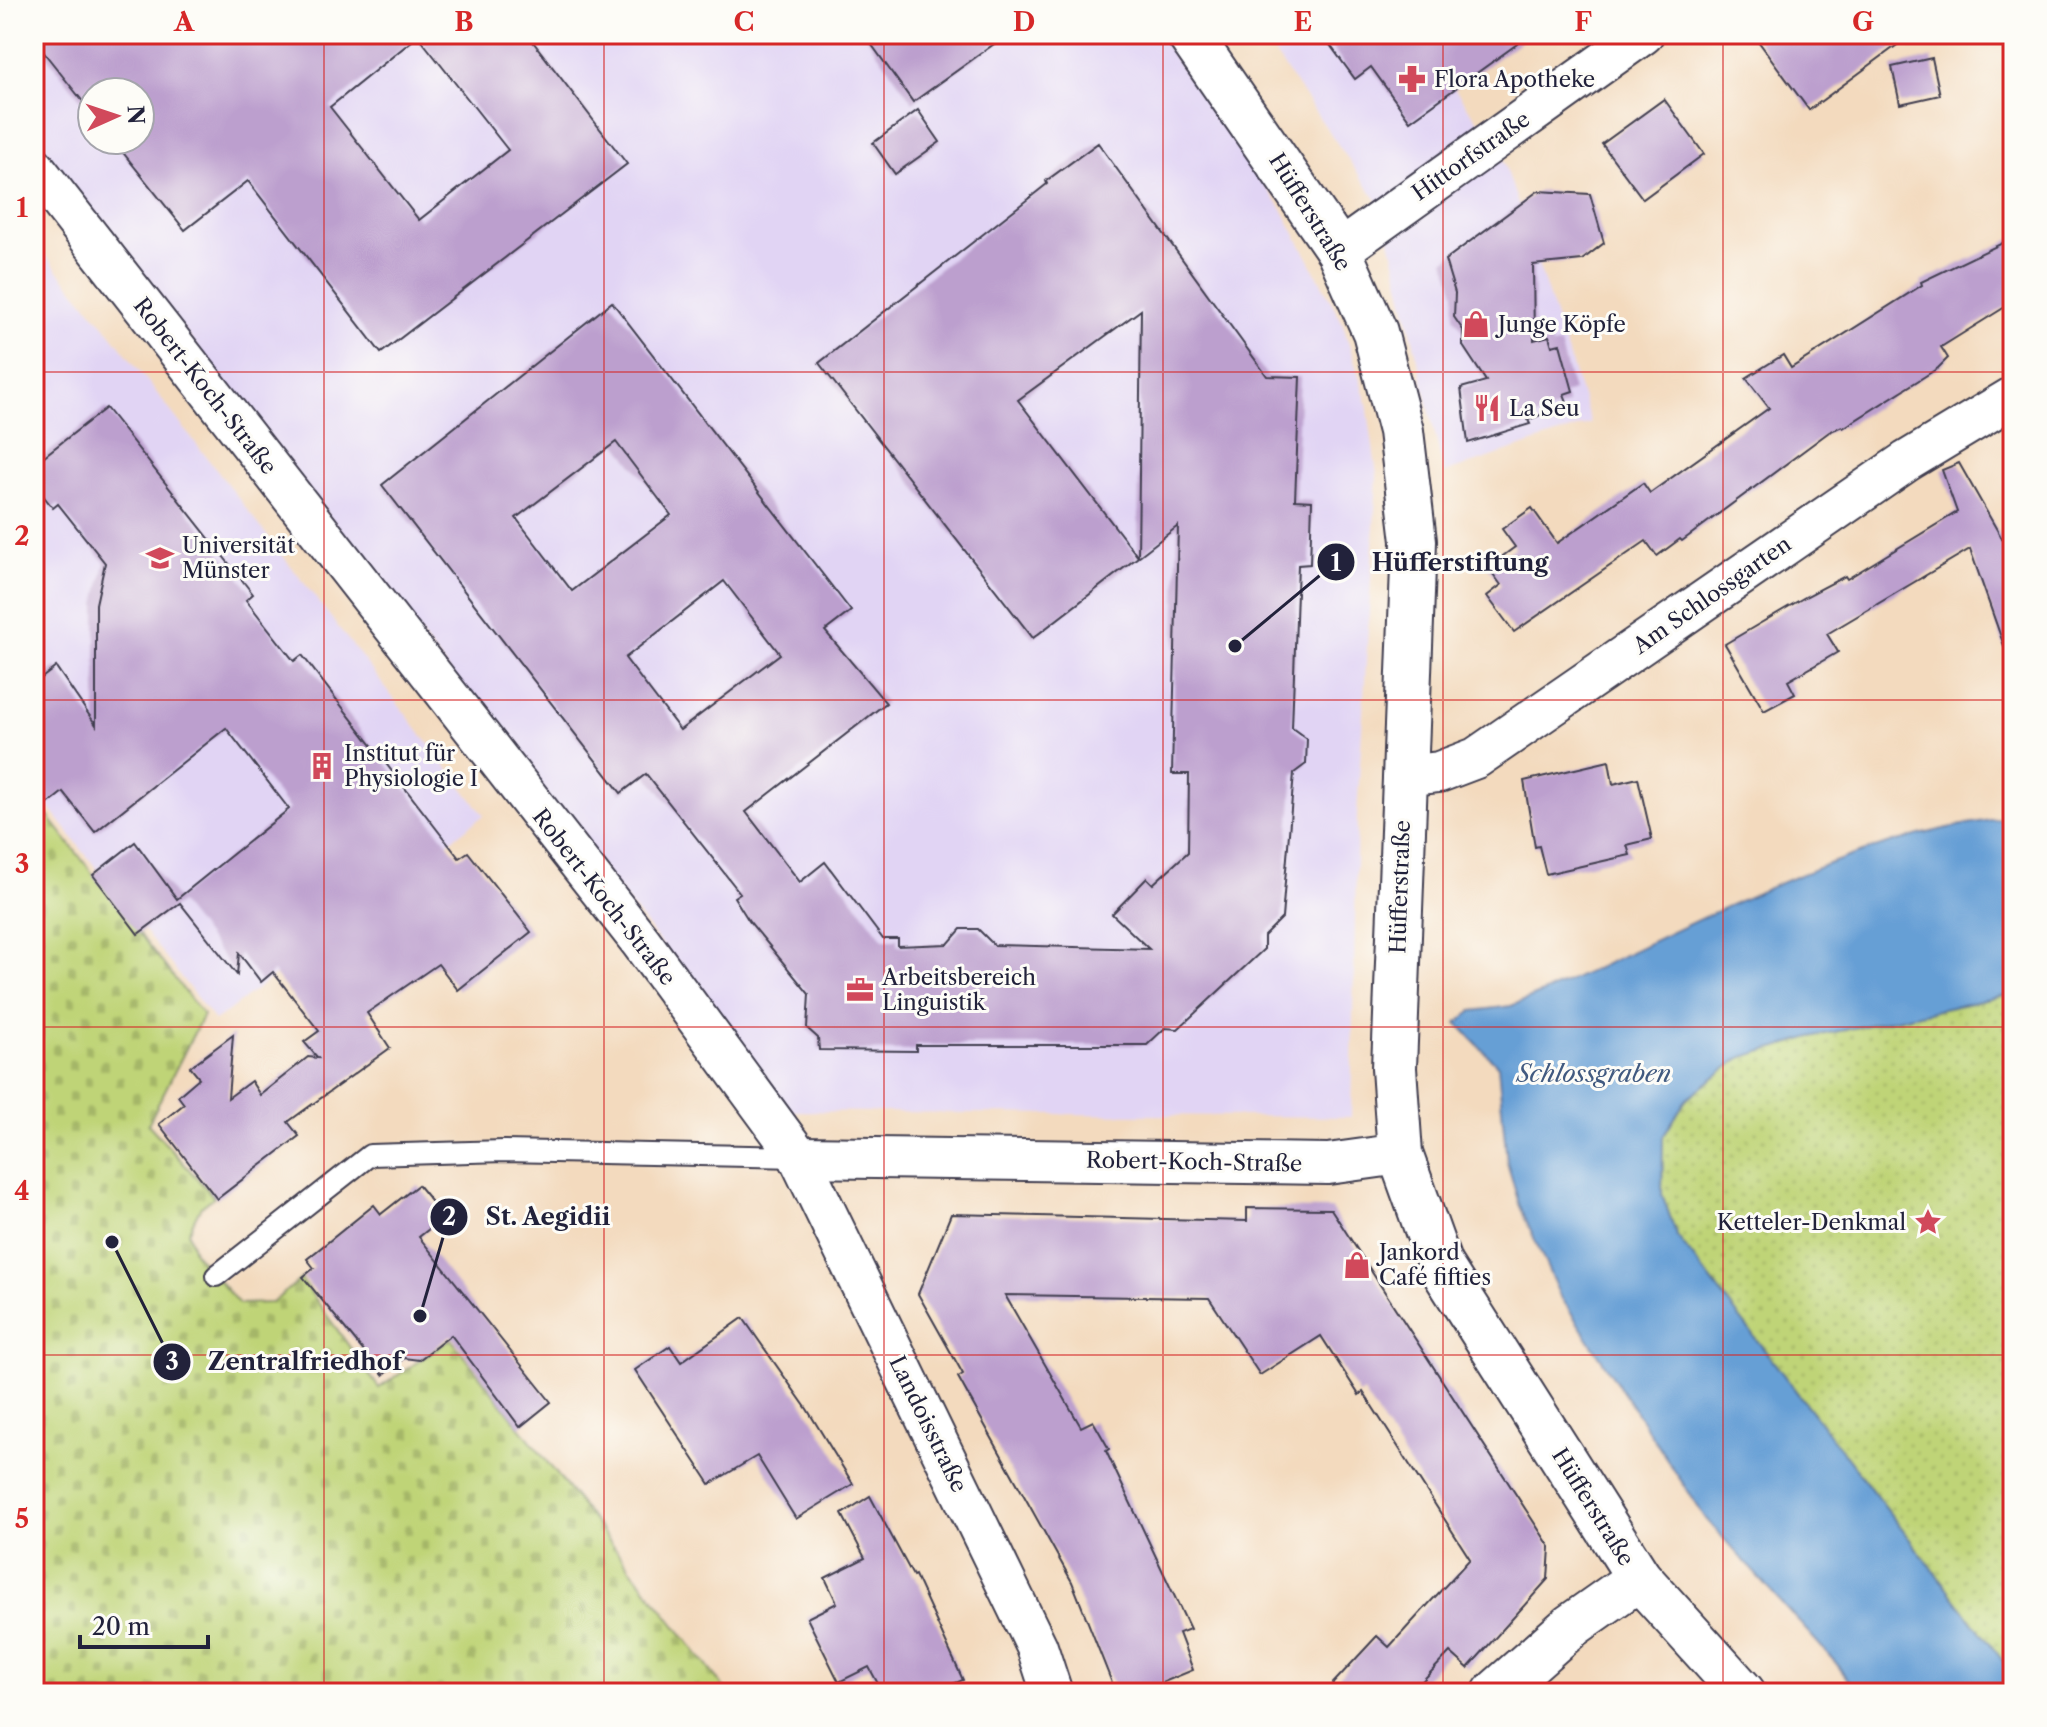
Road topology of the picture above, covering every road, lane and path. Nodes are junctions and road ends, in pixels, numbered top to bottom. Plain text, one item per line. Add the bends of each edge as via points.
1 (1189, 34) edge
2 (1643, 34) edge
3 (34, 167) edge
4 (1339, 251) junction
5 (2013, 397) edge
6 (1405, 776) junction
7 (1400, 1154) junction
8 (799, 1157) junction
9 (216, 1276) dead end
10 (1639, 1578) junction
11 (1052, 1693) edge
12 (1495, 1693) edge
13 (1743, 1693) edge

1 - 4 street, Hüfferstraße
2 - 4 street, Hittorfstraße
3 - 8 street, Robert-Koch-Straße via 641,942
4 - 6 street, Hüfferstraße via 1375,332 1403,447 1414,541
5 - 6 street, Am Schlossgarten via 1907,461 1476,758 1439,772
6 - 7 street, Hüfferstraße via 1394,1068
7 - 8 street, Robert-Koch-Straße via 1328,1164
7 - 10 street, Hüfferstraße via 1440,1265
8 - 9 lane via 489,1151 370,1155
8 - 11 street, Landoisstraße via 1037,1647
10 - 12 street via 1571,1626
10 - 13 street, Hüfferstraße

